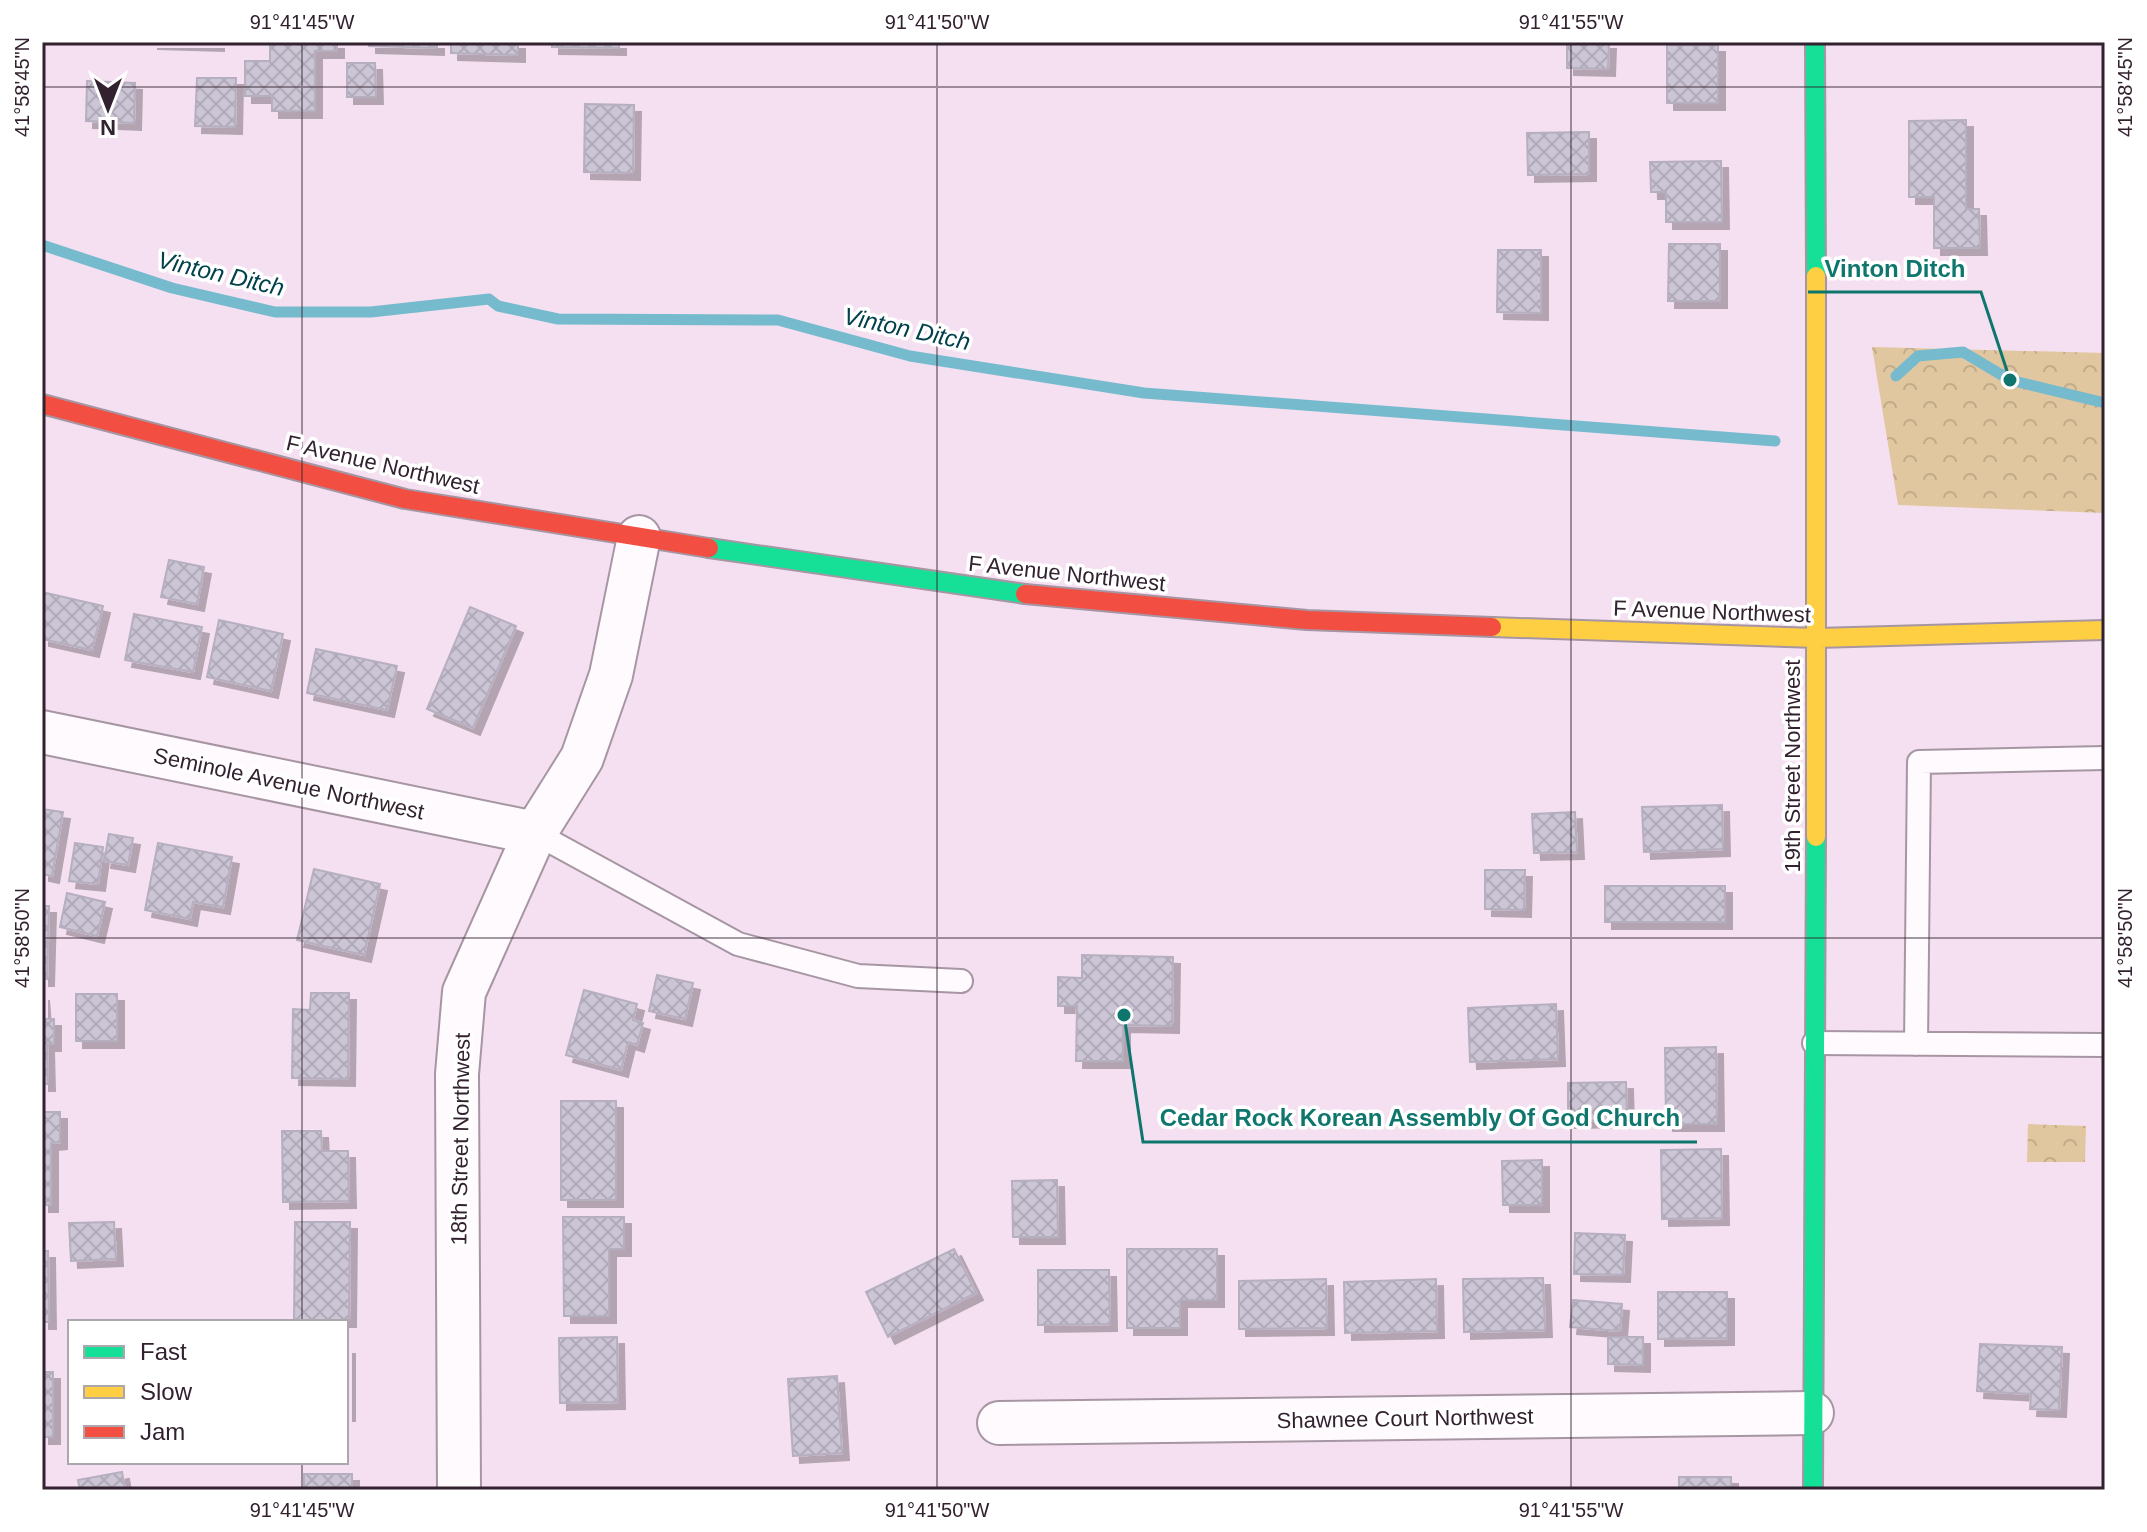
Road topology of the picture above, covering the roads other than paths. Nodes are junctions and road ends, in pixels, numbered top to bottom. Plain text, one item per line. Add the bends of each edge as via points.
1 (1815, 42) edge
2 (42, 404) edge
3 (639, 537) junction
4 (2105, 630) edge
5 (1817, 638) junction
6 (42, 732) edge
7 (2105, 758) edge
8 (535, 833) junction
9 (961, 981) dead end
10 (1814, 1043) junction
11 (1916, 1044) junction
12 (2105, 1045) edge
13 (1812, 1413) junction
14 (999, 1423) dead end
15 (459, 1490) edge
16 (1813, 1490) edge

1 - 5 main road, 19th Street Northwest
2 - 3 main road, F Avenue Northwest via 405,499
3 - 5 main road, F Avenue Northwest via 849,571 1113,604 1307,620
3 - 8 street, 18th Street Northwest via 611,675 582,758
4 - 5 main road, F Avenue Northwest
5 - 10 main road, 19th Street Northwest
6 - 8 street, Seminole Avenue Northwest
7 - 11 lane via 1919,762
8 - 9 lane via 738,944 858,976
8 - 15 street, 18th Street Northwest via 464,992 457,1074
10 - 11 lane
10 - 13 main road, 19th Street Northwest
11 - 12 lane
13 - 14 street, Shawnee Court Northwest
13 - 16 main road, 19th Street Northwest

